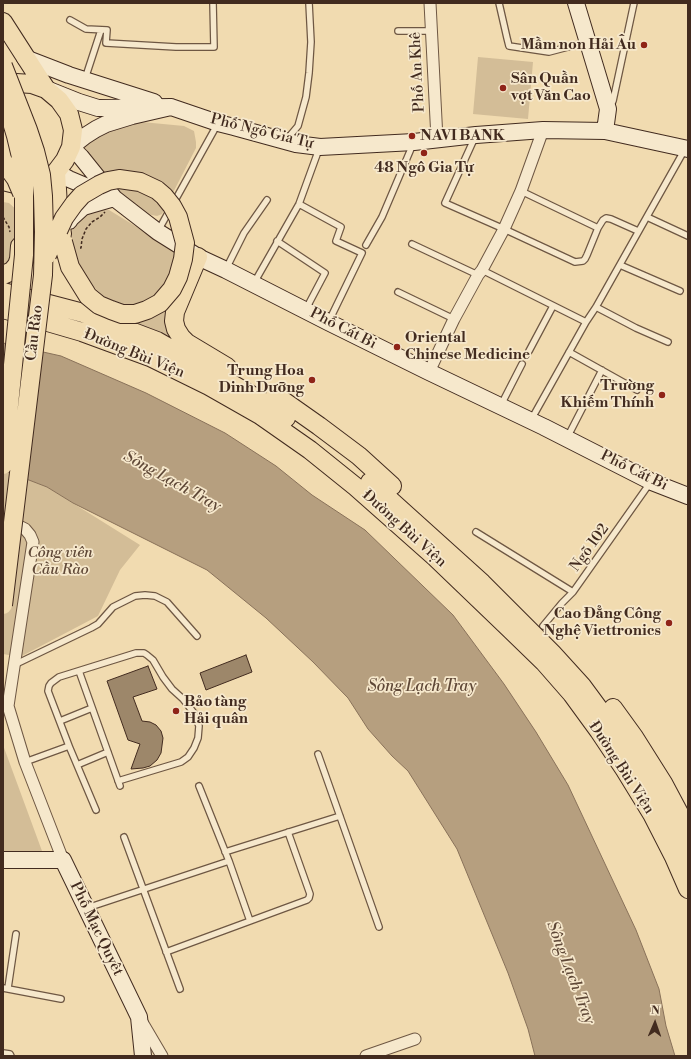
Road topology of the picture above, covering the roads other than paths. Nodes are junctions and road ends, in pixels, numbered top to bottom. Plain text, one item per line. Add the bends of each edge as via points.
1 (212, 3) edge
2 (309, 3) edge
3 (430, 3) edge
4 (499, 3) edge
5 (576, 3) edge
6 (634, 3) edge
7 (70, 20) dead end
8 (101, 30) junction
9 (5, 31) edge
10 (398, 31) dead end
11 (431, 31) junction
12 (587, 42) junction
13 (25, 58) junction
14 (3, 66) edge
15 (85, 80) junction
16 (3, 87) edge
17 (46, 89) junction
18 (3, 100) edge
19 (171, 107) junction
20 (608, 109) junction
21 (218, 123) junction
22 (543, 130) junction
23 (605, 131) junction
24 (476, 135) junction
25 (437, 139) junction
26 (286, 141) junction
27 (414, 142) junction
28 (71, 147) junction
29 (320, 147) junction
30 (687, 149) edge
31 (3, 161) edge
32 (56, 172) junction
33 (4, 182) edge
34 (521, 191) junction
35 (24, 196) junction
36 (114, 198) junction
37 (267, 200) dead end
38 (299, 204) junction
39 (646, 217) junction
40 (598, 228) junction
41 (504, 229) junction
42 (638, 231) junction
43 (158, 232) junction
44 (688, 236) edge
45 (62, 238) junction
46 (277, 241) junction
47 (412, 244) dead end
48 (366, 245) dead end
49 (198, 257) junction
50 (43, 265) junction
51 (620, 265) junction
52 (226, 270) junction
53 (480, 273) junction
54 (3, 275) edge
55 (254, 284) junction
56 (680, 291) dead end
57 (3, 292) edge
58 (398, 292) dead end
59 (553, 306) junction
60 (596, 308) junction
61 (3, 309) edge
62 (305, 310) junction
63 (454, 319) junction
64 (328, 322) junction
65 (586, 322) junction
66 (668, 342) dead end
67 (529, 351) dead end
68 (570, 352) junction
69 (522, 364) dead end
70 (602, 370) junction
71 (429, 372) junction
72 (637, 390) dead end
73 (268, 398) junction
74 (500, 406) junction
75 (531, 420) junction
76 (567, 438) junction
77 (3, 466) edge
78 (652, 482) junction
79 (688, 496) edge
80 (3, 524) edge
81 (476, 532) dead end
82 (573, 592) junction
83 (3, 605) edge
84 (543, 626) junction
85 (197, 636) dead end
86 (14, 665) junction
87 (79, 671) junction
88 (92, 708) junction
89 (60, 722) junction
90 (69, 746) junction
91 (108, 752) junction
92 (318, 754) dead end
93 (25, 762) junction
94 (77, 765) junction
95 (199, 786) dead end
96 (96, 810) dead end
97 (340, 816) junction
98 (688, 830) edge
99 (288, 832) junction
100 (124, 837) dead end
101 (225, 852) junction
102 (688, 858) edge
103 (3, 860) edge
104 (63, 860) junction
105 (229, 862) junction
106 (144, 889) junction
107 (688, 889) edge
108 (87, 908) junction
109 (250, 921) junction
110 (379, 927) dead end
111 (16, 934) dead end
112 (166, 952) junction
113 (5, 988) edge
114 (180, 988) dead end
115 (61, 999) dead end
116 (138, 1017) junction
117 (416, 1039) dead end
118 (3, 1053) edge
119 (11, 1056) edge
120 (143, 1056) edge
121 (162, 1056) edge
122 (366, 1056) edge

1 - 8 lane via 214,47 106,43 108,30
2 - 26 lane via 310,73 306,98 298,126
3 - 11 street, Phố An Khê
4 - 12 lane via 510,46 549,52
5 - 12 street
6 - 20 lane via 613,101
7 - 8 lane via 86,29
8 - 15 lane
9 - 13 main road
10 - 11 lane
11 - 25 street, Phố An Khê
12 - 20 street
13 - 15 street
13 - 17 main road
14 - 50 main road, Cầu Rào, bridge via 28,130 41,175
15 - 19 street
16 - 17 main road via 16,83 32,84
17 - 19 street, Phố Ngô Gia Tự via 98,108
17 - 28 main road via 59,100 69,114 73,130
18 - 35 main road, Cầu Rào, bridge via 21,157
19 - 21 street, Phố Ngô Gia Tự
19 - 28 street via 106,124
20 - 23 street
21 - 26 street, Phố Ngô Gia Tự
21 - 43 lane
22 - 23 street, Phố Ngô Gia Tự
22 - 24 street, Phố Ngô Gia Tự
22 - 34 street
23 - 30 street, Phố Ngô Gia Tự
24 - 25 street, Phố Ngô Gia Tự
24 - 41 lane via 445,203
25 - 27 street, Phố Ngô Gia Tự
26 - 29 street, Phố Ngô Gia Tự
27 - 29 street, Phố Ngô Gia Tự
27 - 48 lane via 382,217
28 - 32 main road
28 - 36 street, Phố Cát Bi
29 - 38 lane
30 - 39 lane
31 - 35 main road, bridge
32 - 33 main road via 32,184
32 - 36 street, Phố Cát Bi
32 - 45 main road
33 - 54 main road via 18,200 20,251 17,265
34 - 40 lane
34 - 41 street
35 - 77 main road, Cầu Rào, bridge via 24,255
36 - 43 street, Phố Cát Bi
36 - 45 street via 83,207 70,218
37 - 52 lane via 244,234
38 - 46 lane
38 - 64 lane via 341,227 336,241 362,253
39 - 42 lane
39 - 44 lane
40 - 41 lane via 587,255 580,262
40 - 42 lane via 603,220 610,218
41 - 53 street
42 - 51 lane
43 - 49 street, Phố Cát Bi
45 - 50 main road, bridge via 70,267 88,296 100,305 122,314 135,314 160,303 178,277 185,242 178,217 164,196 140,182 108,181 92,188 74,204 64,218
46 - 55 lane
46 - 62 lane via 325,273
47 - 53 lane
49 - 52 street, Phố Cát Bi
49 - 73 main road, Đường Bùi Viện via 175,312 176,329 187,343 229,369
50 - 83 main road, Cầu Rào, bridge
51 - 56 lane
51 - 60 lane
52 - 55 street, Phố Cát Bi
53 - 59 lane
53 - 63 street
55 - 62 street, Phố Cát Bi
57 - 73 main road, Đường Bùi Viện via 83,313 157,341
58 - 63 lane
59 - 65 lane
59 - 67 lane
60 - 65 lane
60 - 66 lane
61 - 107 main road, Đường Bùi Viện via 82,332 150,357 209,386 310,450 356,487 435,557 544,662 572,694 652,814
62 - 64 street, Phố Cát Bi
63 - 71 street
64 - 71 street, Phố Cát Bi
65 - 68 lane
68 - 70 lane
68 - 75 lane
69 - 74 lane
70 - 72 lane
70 - 76 lane
71 - 74 street, Phố Cát Bi
73 - 84 main road, Đường Bùi Viện via 319,426 358,456 452,539
73 - 102 main road, Đường Bùi Viện via 364,477 482,583 552,653 582,686 637,764
74 - 75 street, Phố Cát Bi
75 - 76 street, Phố Cát Bi
76 - 78 street, Phố Cát Bi
78 - 79 street, Phố Cát Bi
78 - 82 lane, Ngõ 102
80 - 86 street via 22,527 33,542
81 - 82 lane
82 - 84 lane, Ngõ 102
84 - 98 main road, Đường Bùi Viện via 581,667 634,737
85 - 86 lane via 167,602 155,596 135,596 113,608 91,628
86 - 93 street via 8,706
87 - 88 lane
87 - 89 lane via 59,677 49,686 48,691
87 - 91 lane via 136,653 144,653 153,660 163,678 194,713 199,726 194,748 181,762 119,783
88 - 89 lane
88 - 91 lane
89 - 90 lane
90 - 93 lane
90 - 94 lane
91 - 94 lane
92 - 97 lane
93 - 104 street
94 - 96 lane
95 - 101 lane
97 - 99 lane
97 - 110 lane
99 - 101 lane
99 - 109 lane via 310,894 309,898
100 - 106 lane
101 - 105 lane
103 - 104 street
104 - 108 street, Phố Mạc Quyêt
105 - 106 lane
105 - 109 lane
106 - 108 lane
106 - 112 lane
108 - 116 street, Phố Mạc Quyêt
109 - 112 lane
111 - 113 lane
112 - 114 lane
113 - 115 lane
116 - 120 street, Phố Mạc Quyêt
116 - 121 street
117 - 122 street
118 - 119 lane

